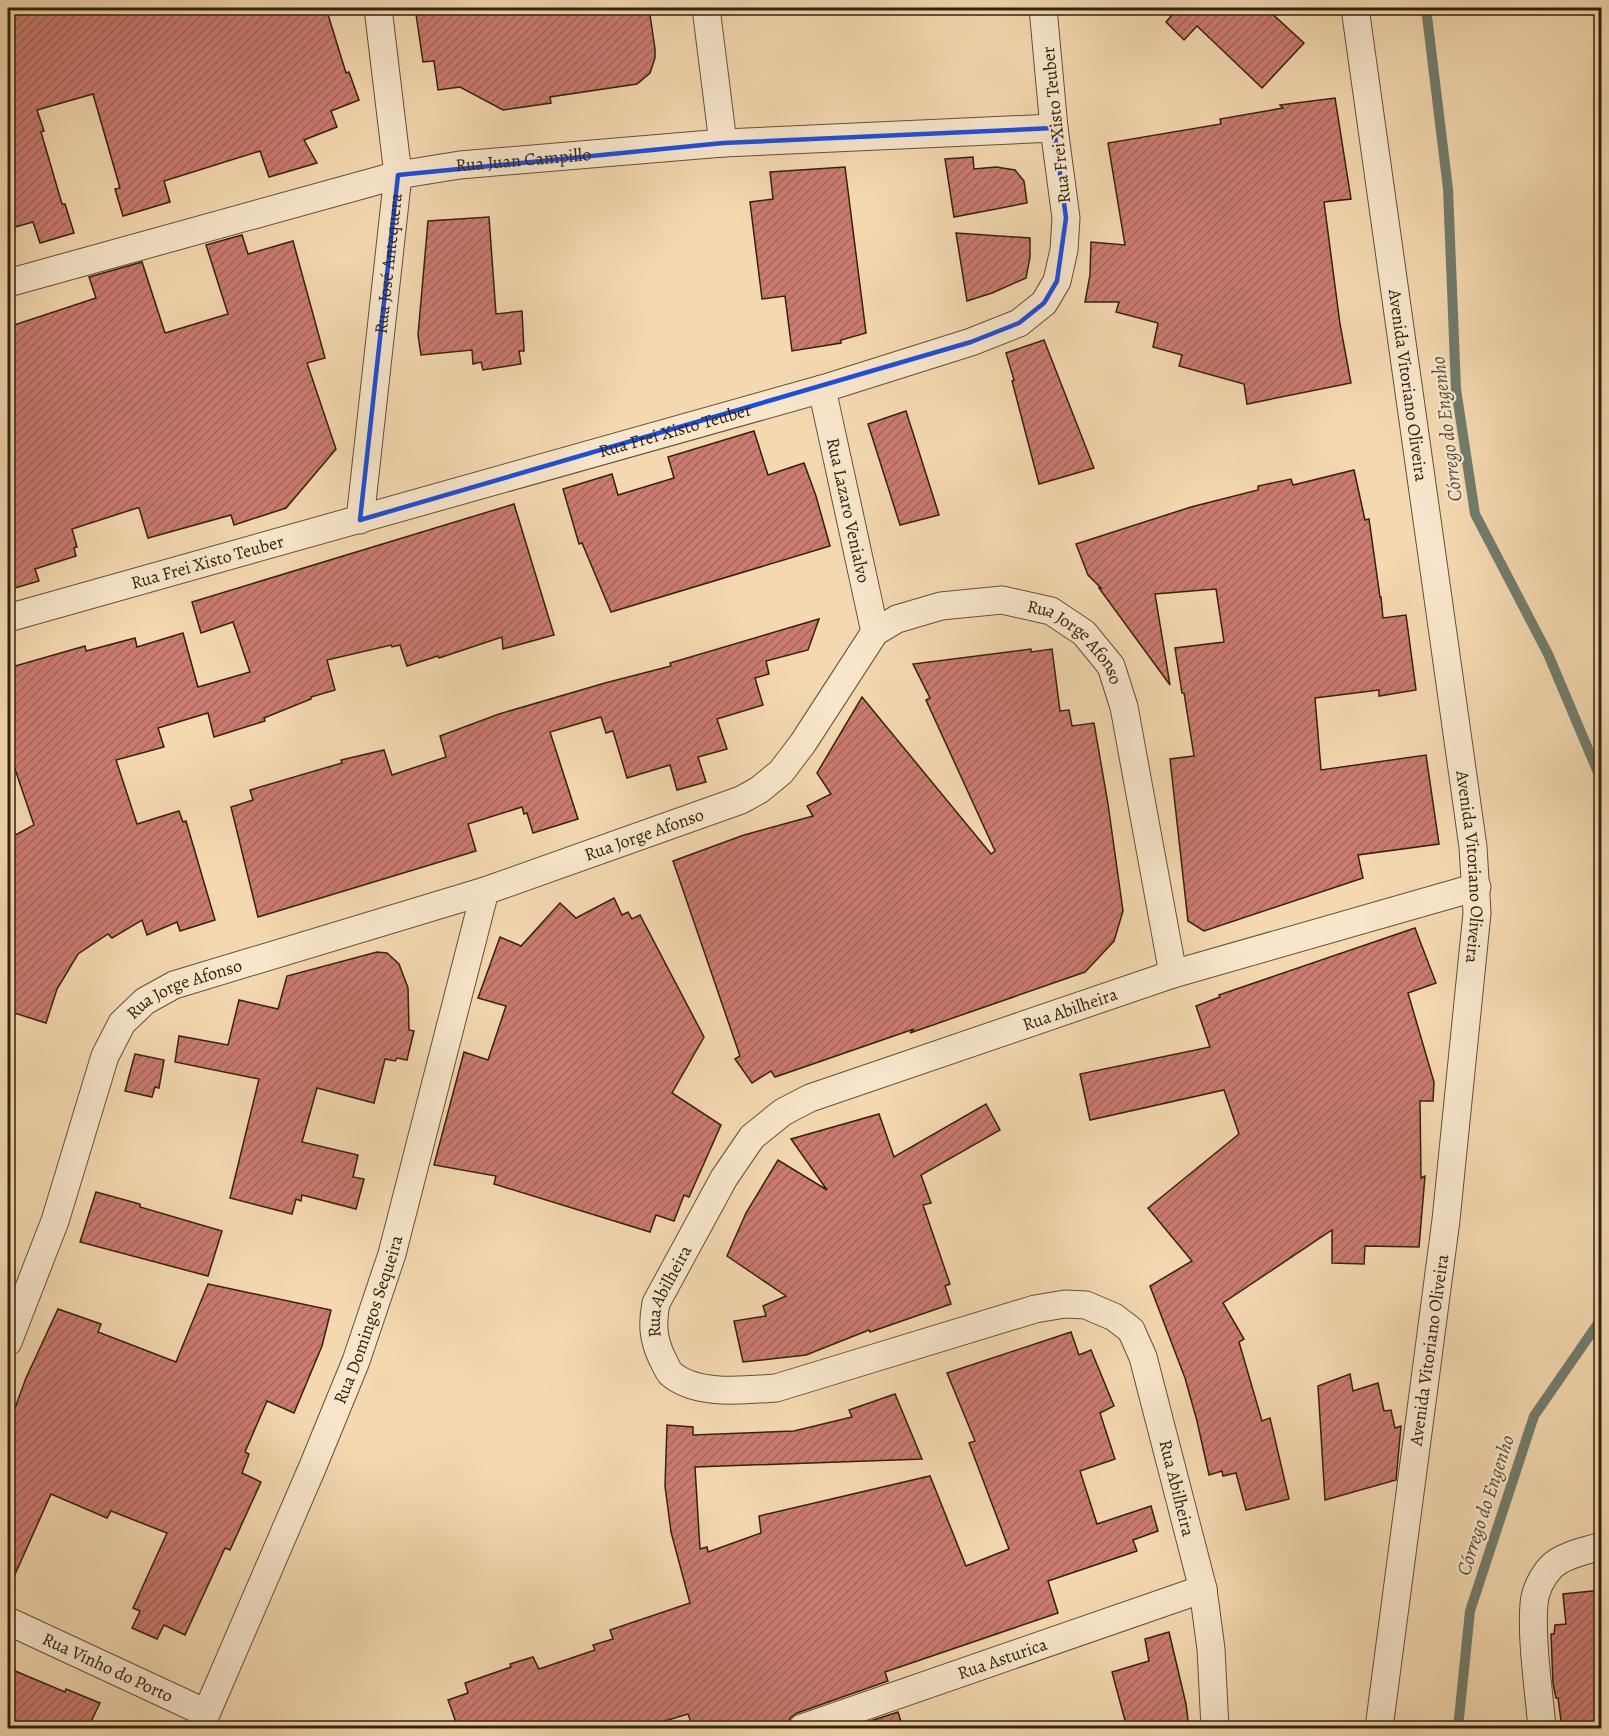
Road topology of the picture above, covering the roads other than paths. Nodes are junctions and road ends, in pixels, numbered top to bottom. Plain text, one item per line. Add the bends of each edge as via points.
1 (378, 8) edge
2 (706, 8) edge
3 (1044, 8) edge
4 (1355, 8) edge
5 (1054, 128) junction
6 (723, 143) junction
7 (398, 175) junction
8 (8, 283) edge
9 (822, 389) junction
10 (360, 520) junction
11 (8, 618) edge
12 (875, 632) junction
13 (1477, 887) junction
14 (485, 891) junction
15 (1173, 975) junction
16 (8, 1342) edge
17 (1602, 1546) edge
18 (1203, 1589) junction
19 (8, 1621) edge
20 (203, 1721) edge
21 (802, 1728) edge
22 (1215, 1728) edge
23 (1379, 1728) edge
24 (1542, 1728) edge

1 - 7 street, Rua José Antequera
2 - 6 street
3 - 5 street, Rua Frei Xisto Teuber
4 - 13 street, Avenida Vitoriano Oliveira
5 - 6 street, Rua Juan Campillo
5 - 9 street, Rua Frei Xisto Teuber via 1066,229 1057,281 1044,303 1019,323 971,342
6 - 7 street, Rua Juan Campillo via 460,165
7 - 8 street, Rua Juan Campillo
7 - 10 street, Rua José Antequera
9 - 10 street, Rua Frei Xisto Teuber
9 - 12 street, Rua Lazaro Venialvo
10 - 11 street, Rua Frei Xisto Teuber
12 - 14 street, Rua Jorge Afonso via 803,743 781,772 759,790 741,800
12 - 15 street, Rua Jorge Afonso via 897,619 941,606 1002,600 1051,611 1083,633 1111,666 1124,708
13 - 15 street, Rua Abilheira
13 - 23 street, Avenida Vitoriano Oliveira via 1446,1220
14 - 16 street, Rua Jorge Afonso via 174,985 145,1001 122,1023 105,1056 55,1221
14 - 20 street, Rua Domingos Sequeira via 392,1254 356,1361
15 - 18 street, Rua Abilheira via 810,1098 783,1112 752,1137 724,1178 656,1304 652,1323 656,1345 670,1373 696,1387 734,1391 776,1388 1035,1309 1086,1305 1114,1317 1131,1330 1143,1357
17 - 24 street via 1552,1565 1540,1582 1534,1603 1534,1629
18 - 21 street, Rua Asturica
18 - 22 street, Rua Abilheira
19 - 20 street, Rua Vinho do Porto

